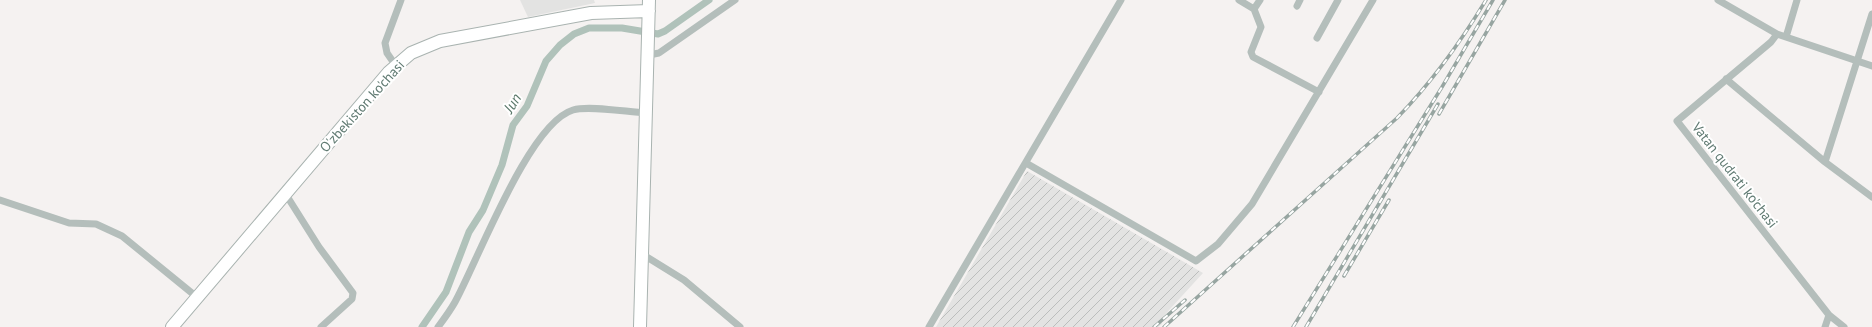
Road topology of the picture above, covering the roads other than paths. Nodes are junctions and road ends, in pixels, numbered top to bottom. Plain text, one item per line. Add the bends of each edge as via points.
1 (401, 0) edge
2 (735, 0) edge
3 (1121, 0) edge
4 (1239, 0) edge
5 (1260, 0) edge
6 (1338, 0) edge
7 (1373, 0) edge
8 (1718, 0) edge
9 (1797, 0) edge
10 (649, 5) edge
11 (1254, 9) junction
12 (1872, 14) edge
13 (1777, 34) junction
14 (1786, 37) junction
15 (1317, 38) dead end
16 (649, 49) junction
17 (1857, 60) junction
18 (396, 66) junction
19 (1872, 66) edge
20 (1726, 79) junction
21 (1319, 92) junction
22 (646, 113) junction
23 (1825, 162) junction
24 (1026, 163) junction
25 (285, 194) junction
26 (1872, 197) edge
27 (0, 200) edge
28 (642, 254) junction
29 (198, 298) junction
30 (1829, 315) junction
31 (172, 327) edge
32 (321, 327) edge
33 (438, 327) edge
34 (640, 327) edge
35 (740, 327) edge
36 (929, 327) edge
37 (1825, 327) edge
38 (1844, 327) edge

1 - 18 street via 385,43 387,53
2 - 16 street via 659,53
3 - 24 street
4 - 11 street
5 - 11 street
6 - 15 street
7 - 21 street
8 - 13 street
9 - 14 street
10 - 16 main road
10 - 18 main road, O'zbekiston ko'chasi via 440,41 411,54
11 - 21 street via 1261,27 1251,52 1253,57
12 - 17 street
13 - 14 street
13 - 20 street, Vatan qudrati ko'chasi via 1771,42
14 - 17 street
16 - 22 main road
17 - 19 street
17 - 23 street
18 - 25 main road, O'zbekiston ko'chasi
20 - 23 street
20 - 30 street, Vatan qudrati ko'chasi via 1677,122
21 - 24 street via 1252,204 1218,244 1196,261
22 - 28 main road
22 - 33 street via 572,110 553,122 526,156 455,302
23 - 26 street
24 - 36 street
25 - 29 main road, O'zbekiston ko'chasi
25 - 32 street via 353,293 352,299
27 - 29 street via 68,223 96,224 122,236
28 - 34 main road
28 - 35 street via 684,280
29 - 31 main road, O'zbekiston ko'chasi
30 - 37 street
30 - 38 street, Vatan qudrati ko'chasi

